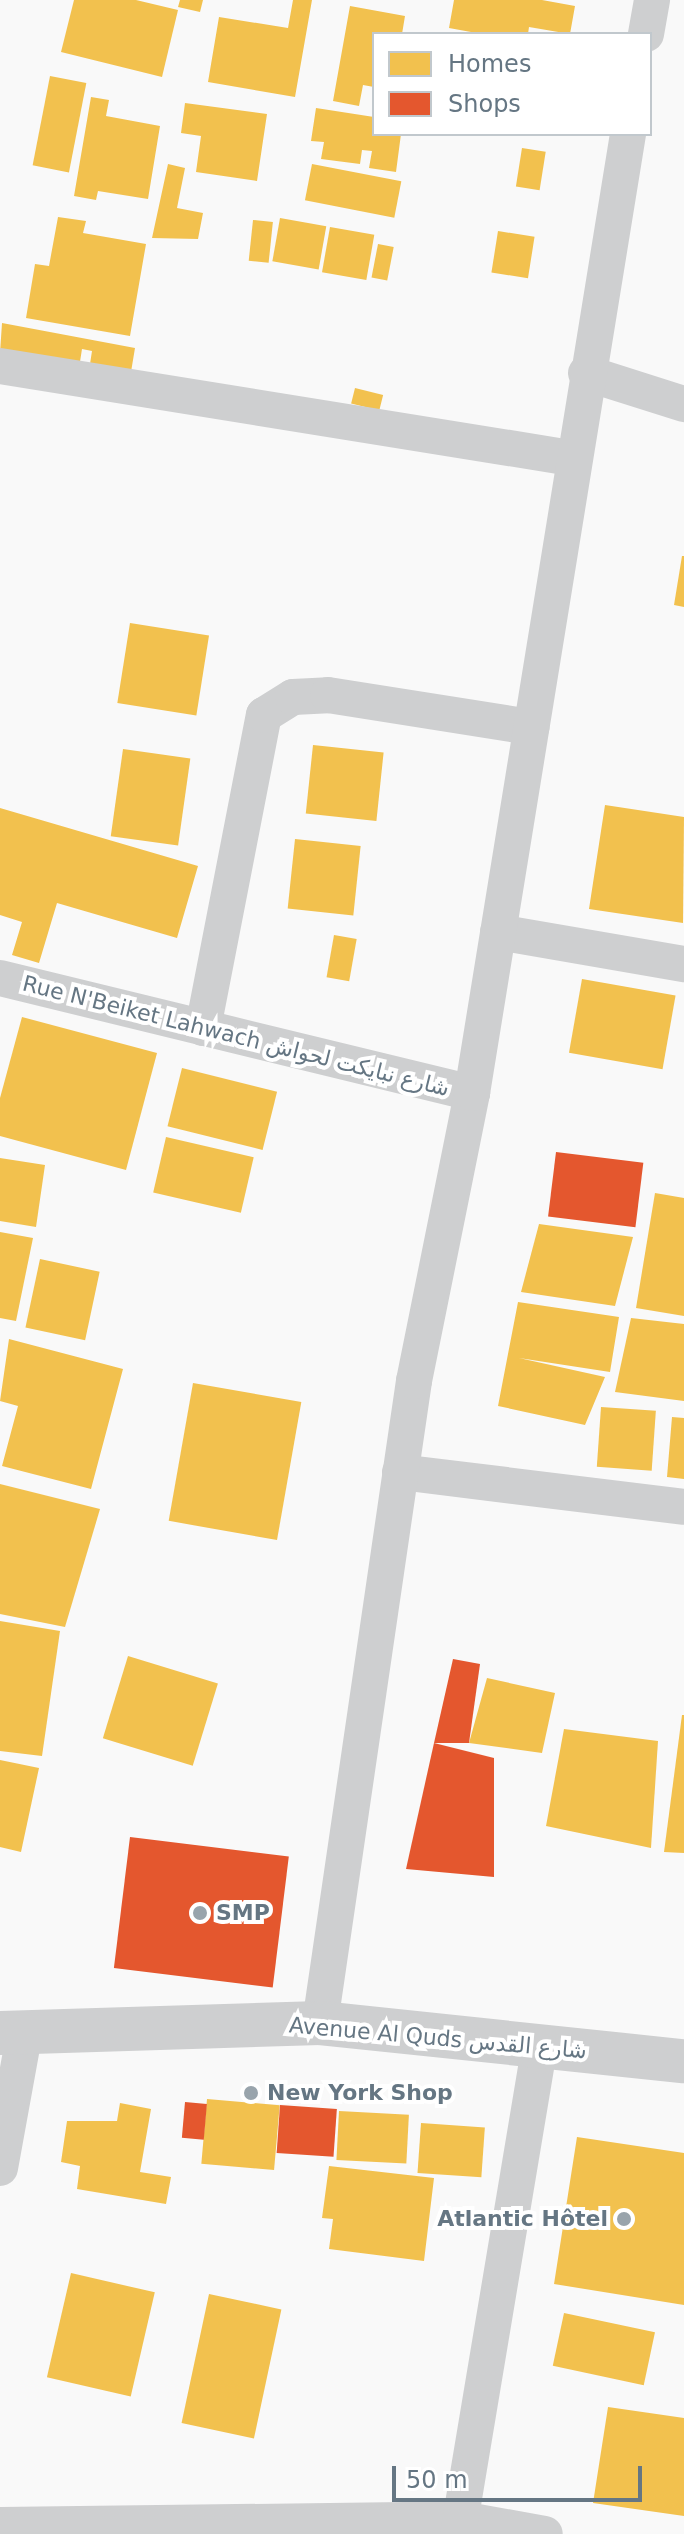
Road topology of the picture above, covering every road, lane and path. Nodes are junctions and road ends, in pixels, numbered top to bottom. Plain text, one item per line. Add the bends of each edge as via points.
1 (652, 0) edge
2 (646, 32) edge
3 (628, 136) edge
4 (0, 366) edge
5 (586, 373) junction
6 (684, 404) edge
7 (571, 458) junction
8 (531, 727) junction
9 (498, 932) junction
10 (684, 964) edge
11 (0, 978) edge
12 (203, 1028) junction
13 (472, 1093) junction
14 (400, 1472) junction
15 (684, 1507) edge
16 (320, 2023) junction
17 (12, 2032) edge
18 (540, 2044) junction
19 (684, 2061) edge
20 (0, 2168) edge
21 (0, 2525) edge
22 (460, 2527) edge
23 (545, 2534) edge

1 - 2 street
3 - 5 street
4 - 7 street
5 - 6 street
5 - 7 street
7 - 8 street
8 - 9 street
8 - 12 street via 328,695 293,697 264,715
9 - 10 street
9 - 13 street
11 - 12 street, Rue N'Beiket Lahwach شارع نبايكت لحواش
12 - 13 street, Rue N'Beiket Lahwach شارع نبايكت لحواش
13 - 14 street
14 - 15 street
14 - 16 street
16 - 17 street, Avenue Al Quds شارع القدس
16 - 18 street, Avenue Al Quds شارع القدس
17 - 20 street
18 - 19 street, Avenue Al Quds شارع القدس
18 - 22 street
21 - 22 street
22 - 23 street

